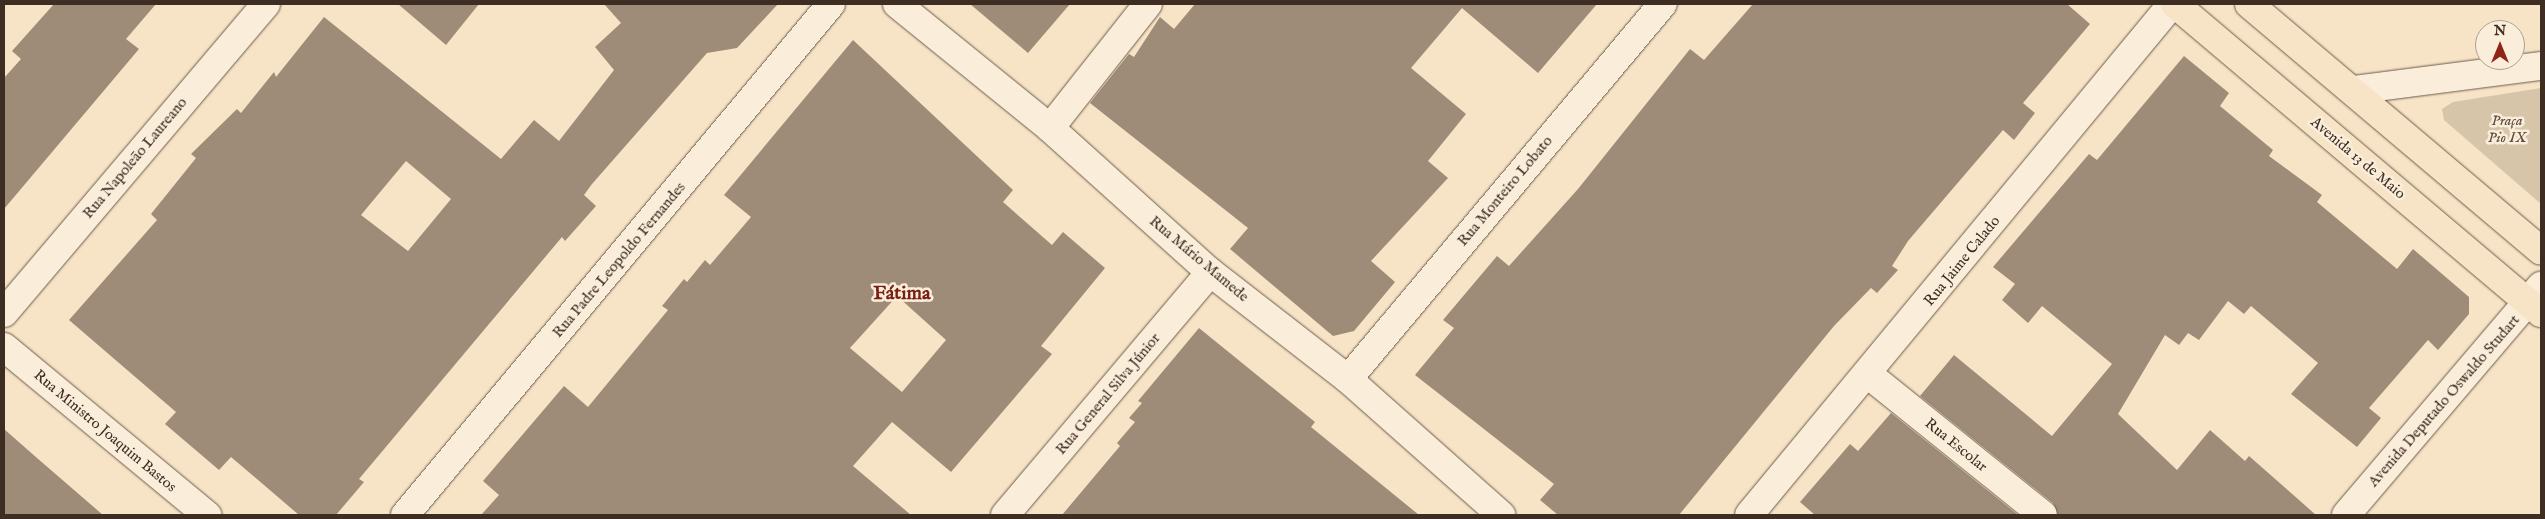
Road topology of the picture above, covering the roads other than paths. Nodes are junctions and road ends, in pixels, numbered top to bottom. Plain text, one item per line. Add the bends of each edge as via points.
1 (266, 4) edge
2 (831, 4) edge
3 (897, 4) edge
4 (1148, 4) edge
5 (1663, 4) edge
6 (2173, 4) edge
7 (2249, 4) edge
8 (2541, 66) edge
9 (2353, 90) junction
10 (1050, 128) junction
11 (2541, 250) edge
12 (1210, 272) junction
13 (2537, 300) edge
14 (4, 313) edge
15 (4, 347) edge
16 (1869, 375) junction
17 (1348, 379) junction
18 (207, 515) edge
19 (405, 515) edge
20 (1005, 515) edge
21 (1501, 515) edge
22 (1749, 515) edge
23 (2043, 515) edge
24 (2346, 515) edge

1 - 14 street, Rua Napoleão Laureano
2 - 19 street, Rua Padre Leopoldo Fernandes
3 - 10 street, Rua Mário Mamede
4 - 10 street
5 - 17 street, Rua Monteiro Lobato
6 - 13 main road, Avenida 13 de Maio
6 - 16 street, Rua Jaime Calado
7 - 9 main road
8 - 9 street
9 - 11 main road
10 - 12 street, Rua Mário Mamede
12 - 17 street, Rua Mário Mamede
12 - 20 street, Rua General Silva Júnior
13 - 24 street, Avenida Deputado Oswaldo Studart
15 - 18 street, Rua Ministro Joaquim Bastos
16 - 22 street, Rua Jaime Calado
16 - 23 street, Rua Escolar
17 - 21 street, Rua Mário Mamede

